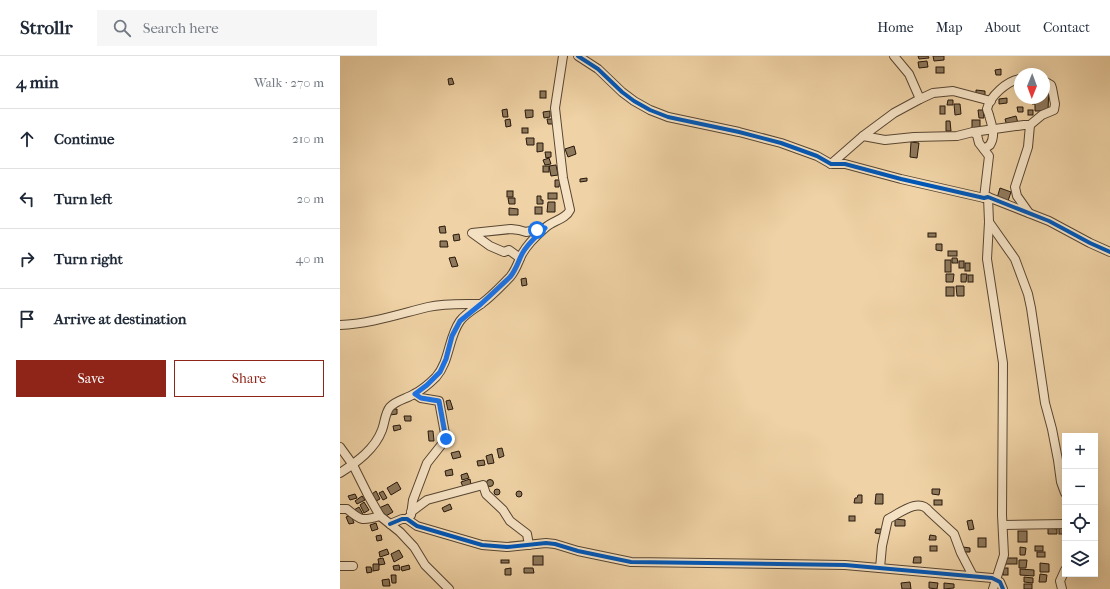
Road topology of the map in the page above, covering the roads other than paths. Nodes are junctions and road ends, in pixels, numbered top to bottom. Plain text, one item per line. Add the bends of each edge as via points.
1 (564, 56) edge
2 (578, 56) edge
3 (894, 56) edge
4 (1014, 82) edge
5 (1050, 84) edge
6 (920, 99) junction
7 (991, 100) junction
8 (1030, 125) junction
9 (993, 130) junction
10 (972, 132) junction
11 (862, 136) junction
12 (984, 149) junction
13 (831, 164) junction
14 (986, 198) junction
15 (1028, 213) junction
16 (989, 222) junction
17 (545, 228) junction
18 (1110, 252) edge
19 (520, 258) junction
20 (481, 304) junction
21 (340, 326) edge
22 (415, 394) junction
23 (340, 447) edge
24 (353, 465) junction
25 (340, 473) edge
26 (1062, 485) edge
27 (340, 509) edge
28 (411, 512) junction
29 (380, 516) junction
30 (407, 519) junction
31 (390, 524) junction
32 (1062, 524) edge
33 (1003, 525) junction
34 (529, 545) junction
35 (340, 566) edge
36 (354, 566) dead end
37 (880, 568) junction
38 (973, 576) junction
39 (1062, 577) edge
40 (996, 579) junction
41 (449, 589) edge
42 (993, 589) edge
43 (1003, 589) edge
44 (1062, 589) edge

1 - 17 street via 555,108 563,178 570,210 568,214
2 - 13 street via 598,69 628,97 650,110 781,143
3 - 6 street via 909,74
4 - 7 street via 1001,88
5 - 8 street via 1054,110 1042,115
6 - 7 street via 933,93 953,91
6 - 11 street via 894,113
7 - 9 street via 987,110
8 - 9 street
8 - 15 street via 1028,147 1015,187 1017,196
9 - 10 street
9 - 12 street via 992,144
10 - 11 street via 957,136 893,140 877,140
10 - 12 street via 977,135
11 - 13 street
12 - 14 street via 989,156
13 - 14 street via 845,164
14 - 15 street
14 - 16 street
15 - 18 street via 1061,226
16 - 26 street via 1015,259 1032,308 1045,403
16 - 33 street via 987,259 1003,363
17 - 19 street
17 - 19 street via 526,232 510,229 472,233 490,246 504,252 509,250
19 - 20 street via 510,277
20 - 21 street via 429,307
20 - 22 street via 460,321 440,372
22 - 24 street via 391,406 372,448
22 - 28 street via 421,398 439,401 446,440 427,463
23 - 24 street
24 - 25 street
24 - 29 street
27 - 29 street via 347,509 362,520
28 - 30 street
28 - 34 street via 426,500 483,485 486,494 503,510 510,521 527,534
29 - 31 street
30 - 31 street
30 - 34 street via 417,526 482,545 507,548
31 - 41 street via 414,547 425,565
32 - 33 street
33 - 40 street via 1004,555
34 - 37 street via 556,544 632,562 845,565
35 - 36 street
37 - 38 street
37 - 38 street via 888,519 920,504 926,506 954,534
38 - 40 street
39 - 44 street
40 - 42 street
40 - 43 street

